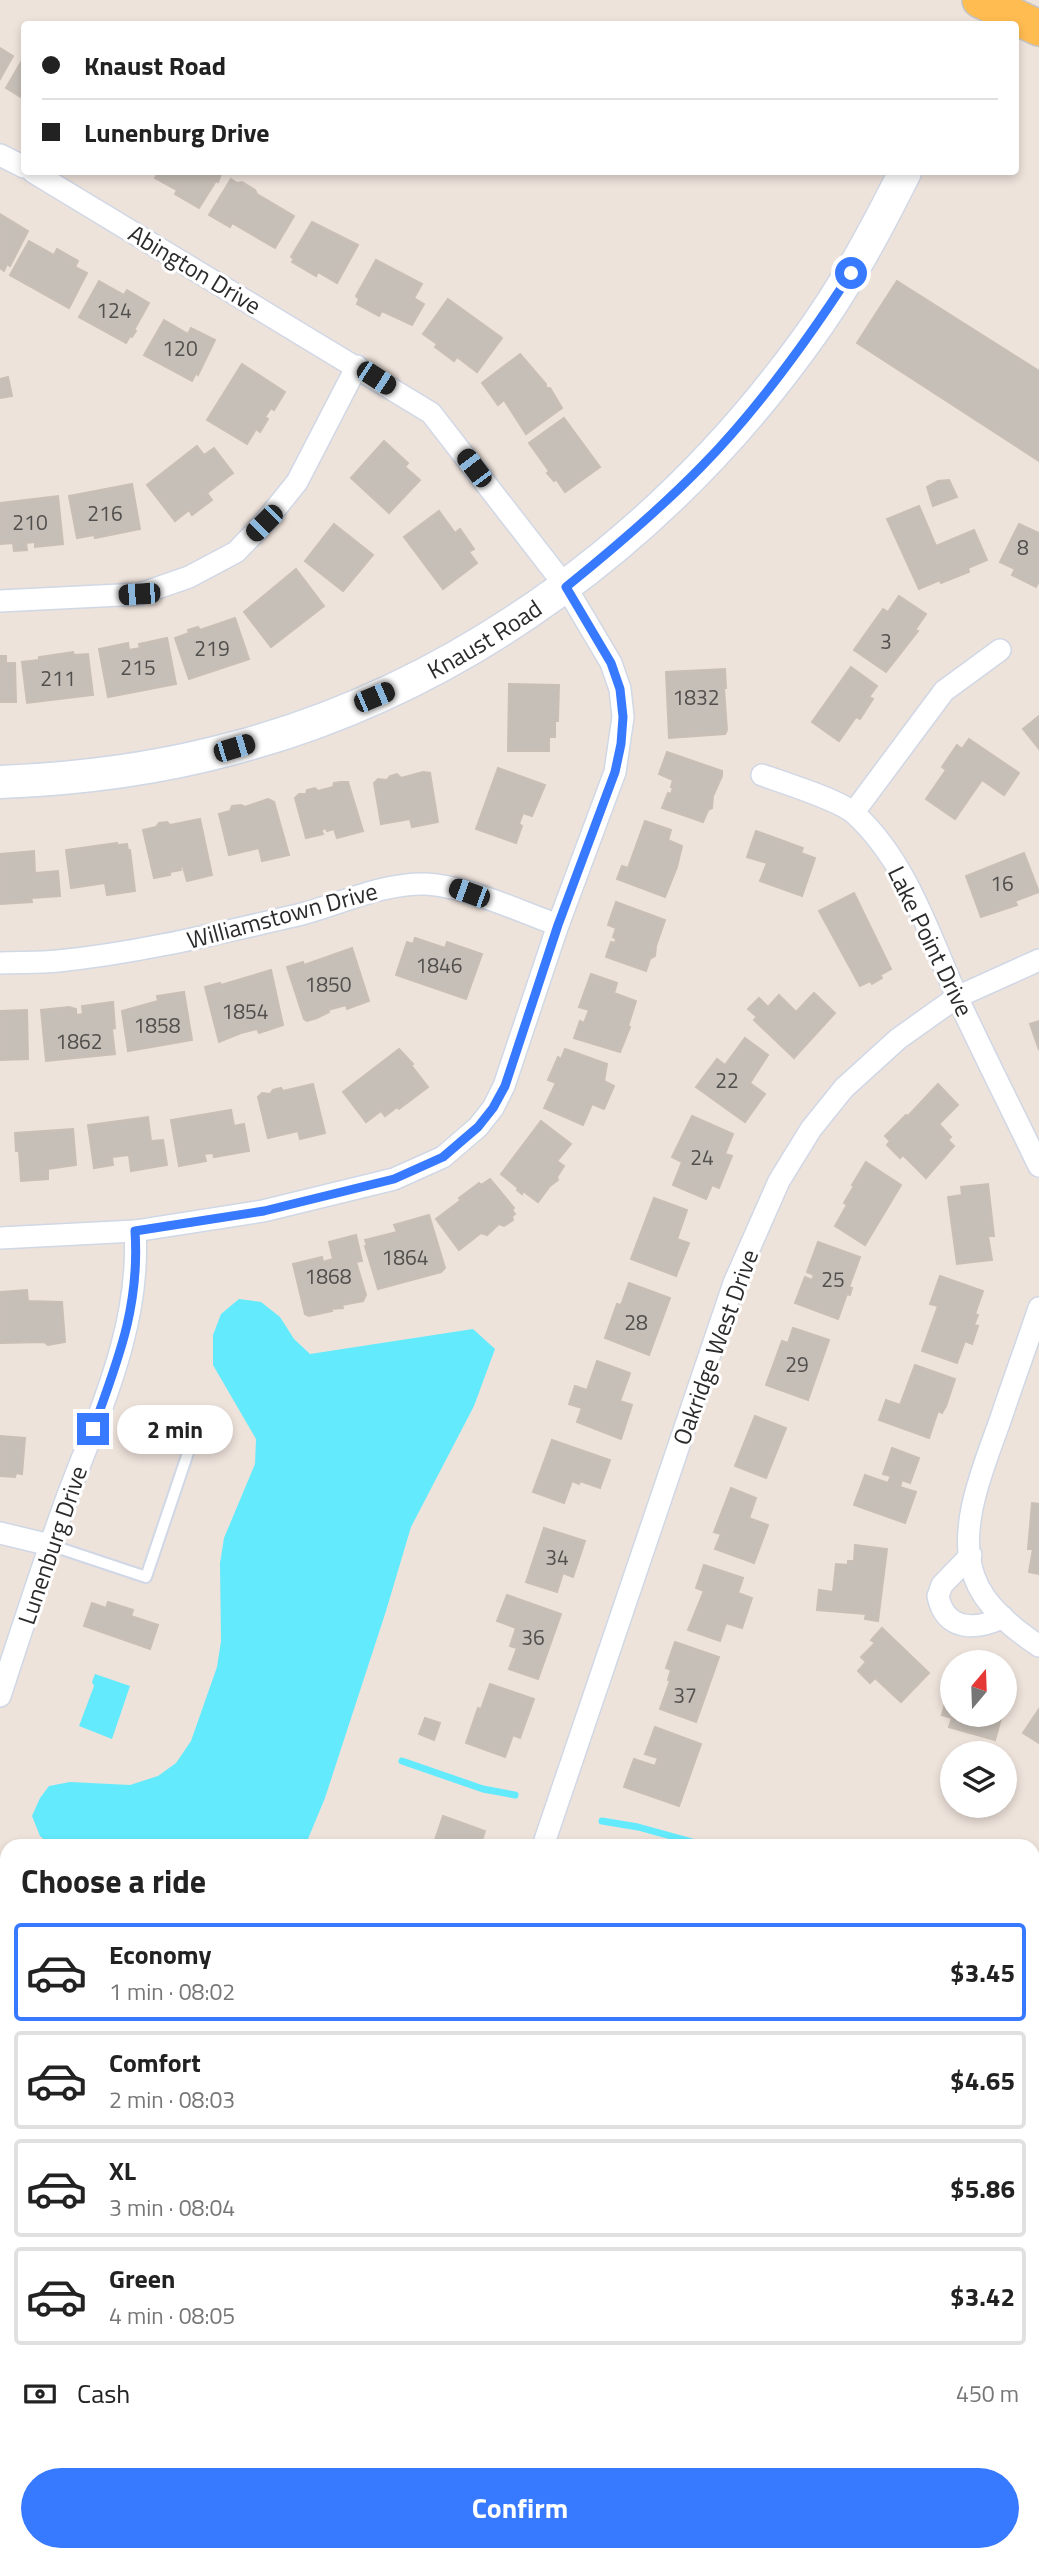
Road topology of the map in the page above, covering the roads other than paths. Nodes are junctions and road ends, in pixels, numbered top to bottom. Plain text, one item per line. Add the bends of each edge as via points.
1 (986, 7) edge
2 (1039, 28) edge
3 (0, 155) edge
4 (21, 166) edge
5 (38, 175) edge
6 (904, 175) edge
7 (357, 366) junction
8 (566, 587) junction
9 (0, 601) edge
10 (1000, 650) dead end
11 (762, 775) dead end
12 (0, 782) edge
13 (854, 812) junction
14 (558, 925) junction
15 (1039, 960) edge
16 (0, 963) edge
17 (957, 997) junction
18 (1039, 1166) edge
19 (135, 1231) junction
20 (0, 1238) edge
21 (1039, 1308) edge
22 (195, 1432) dead end
23 (0, 1533) edge
24 (50, 1545) junction
25 (971, 1555) junction
26 (1003, 1616) junction
27 (1039, 1646) edge
28 (0, 1696) edge
29 (545, 1839) edge

1 - 2 main road
3 - 4 street
5 - 7 street, Abington Drive
6 - 8 main road, Knaust Road via 883,218 807,341 744,419 664,503
7 - 8 street, Abington Drive via 431,413
7 - 9 street via 297,482 236,552 189,577 139,594
8 - 12 main road, Knaust Road via 400,686 295,730 109,774
8 - 14 street via 611,663 623,717 615,772
10 - 13 street via 944,691
11 - 13 street, Lake Point Drive
13 - 17 street, Lake Point Drive via 890,856 913,896
14 - 16 street, Williamstown Drive via 455,888 407,884 187,941 58,961
14 - 19 street via 505,1086 478,1127 443,1157 394,1179 264,1211
15 - 17 street, Oakridge West Drive
17 - 18 street, Lake Point Drive
17 - 29 street, Oakridge West Drive via 898,1039 844,1087 779,1181 734,1283
19 - 20 street
19 - 24 street, Lunenburg Drive via 135,1287 125,1335
21 - 25 street via 976,1490 968,1537
22 - 24 lane via 146,1577
23 - 24 street
24 - 28 street, Lunenburg Drive
25 - 26 street via 973,1575 982,1593
25 - 26 street via 942,1585 938,1596 944,1615 960,1625 979,1625
26 - 27 street

